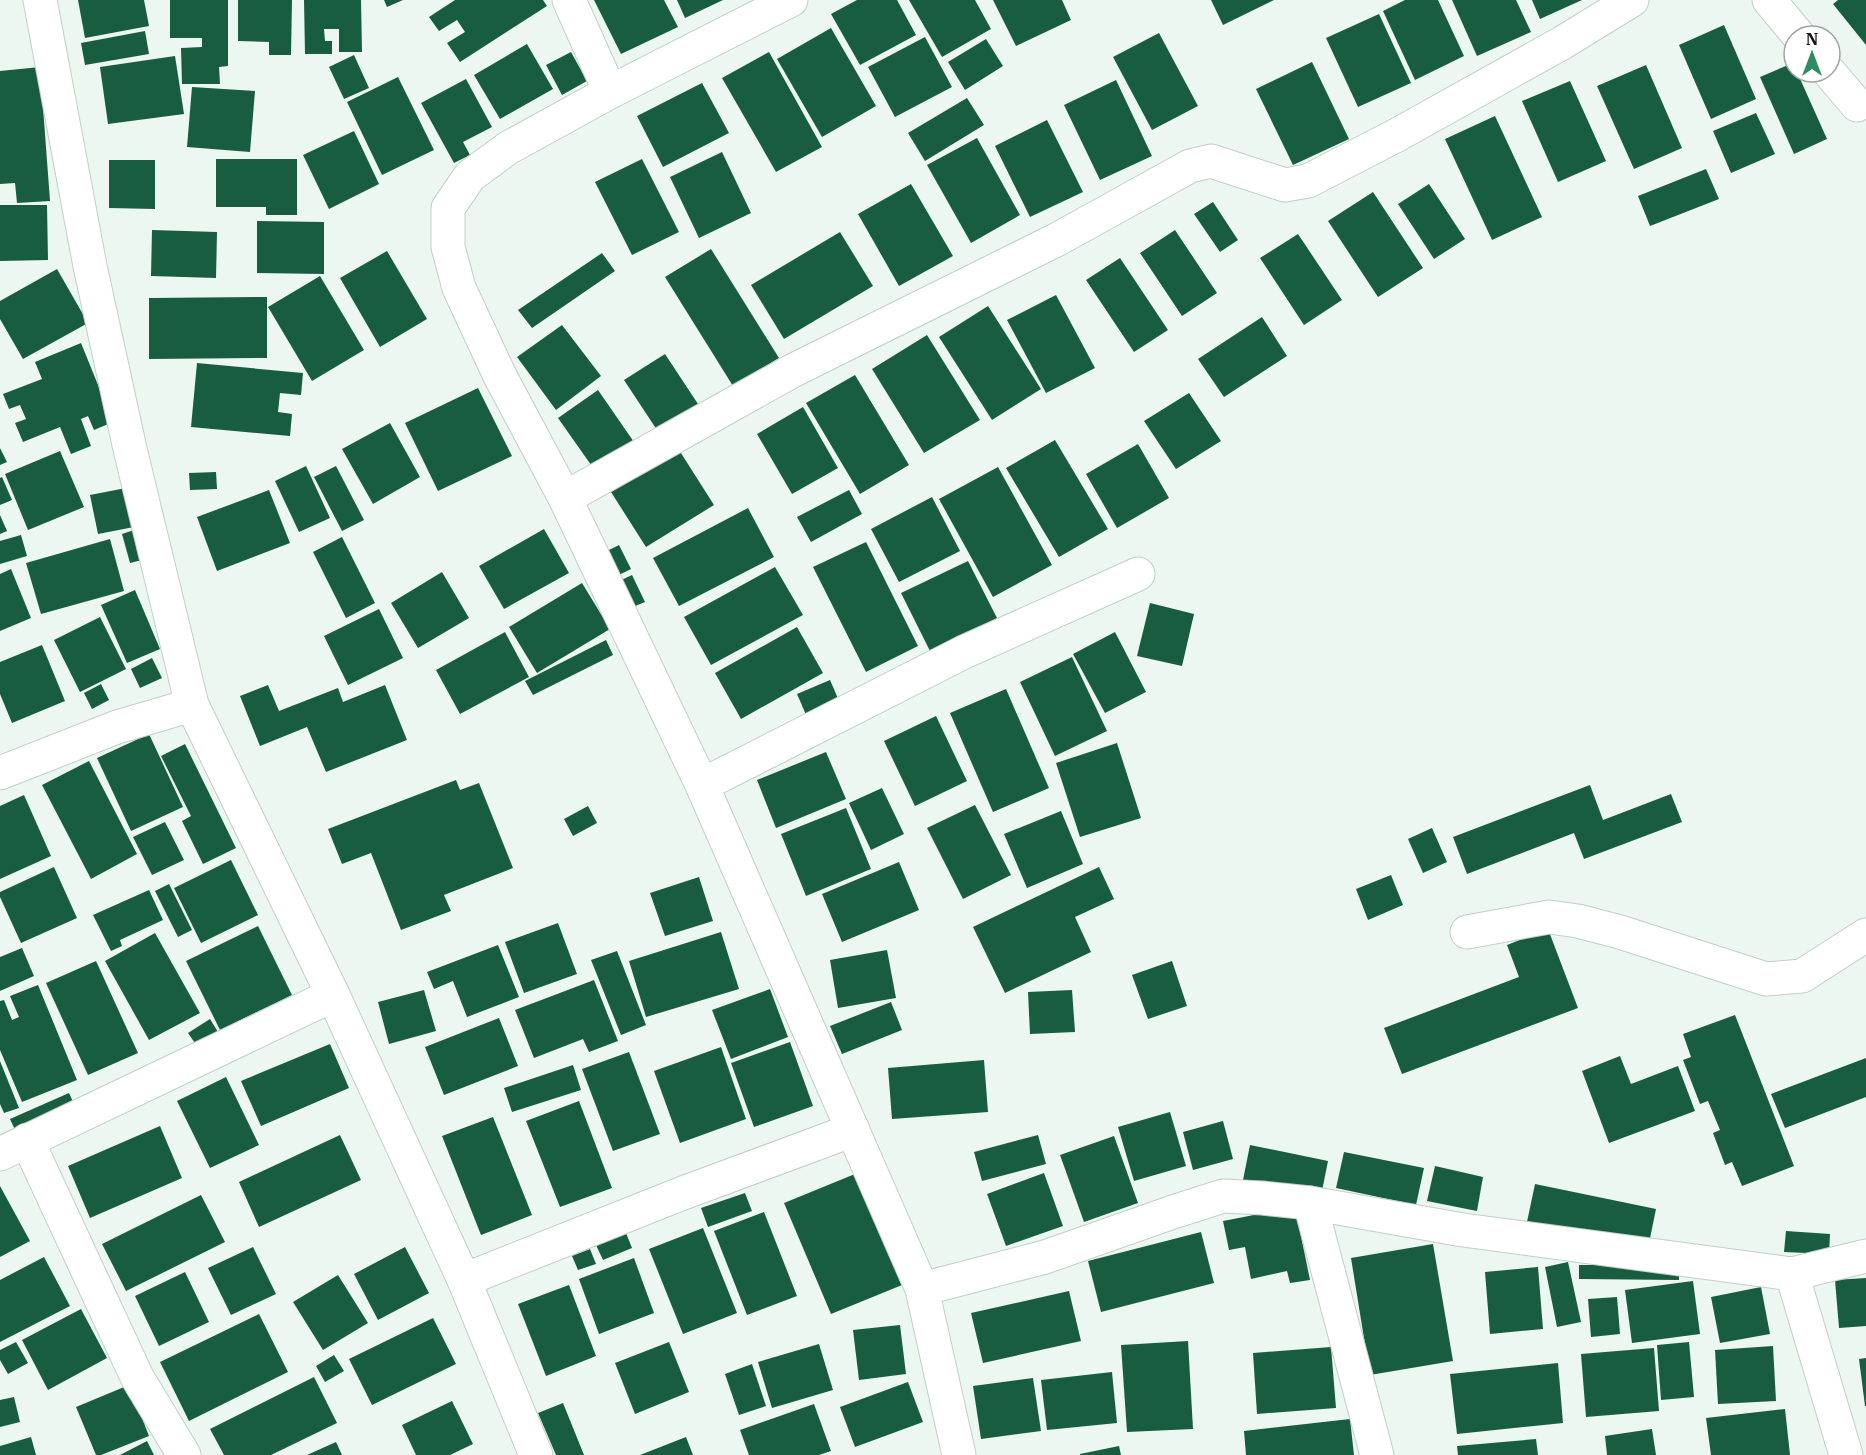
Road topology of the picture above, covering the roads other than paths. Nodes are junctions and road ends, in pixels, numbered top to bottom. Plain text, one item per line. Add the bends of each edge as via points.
1 (40, 0) edge
2 (569, 0) edge
3 (791, 0) edge
4 (1632, 0) edge
5 (1769, 0) edge
6 (1789, 24) edge
7 (1839, 84) edge
8 (610, 92) junction
9 (1857, 105) dead end
10 (565, 498) junction
11 (1138, 574) dead end
12 (192, 705) junction
13 (0, 772) edge
14 (702, 785) junction
15 (1467, 932) dead end
16 (1866, 935) edge
17 (333, 995) junction
18 (853, 1130) junction
19 (14, 1147) edge
20 (1310, 1203) junction
21 (1866, 1256) edge
22 (1792, 1274) junction
23 (464, 1280) junction
24 (922, 1289) junction
25 (184, 1455) edge
26 (536, 1455) edge
27 (959, 1455) edge
28 (1377, 1455) edge
29 (1846, 1455) edge

1 - 12 street via 130,449
2 - 8 street
3 - 8 street
4 - 10 street via 1397,135 1308,181 1285,185 1211,161 1190,166 1058,239 792,371
5 - 6 street
7 - 9 street
8 - 10 street via 508,148 470,176 448,208 447,247 459,288 500,376
10 - 14 street
11 - 14 street via 964,652
12 - 13 street via 117,727
12 - 17 street
14 - 18 street
15 - 16 street via 1548,918 1578,921 1766,979 1802,976
17 - 19 street
17 - 23 street
18 - 23 street
18 - 24 street
19 - 25 street via 137,1377
20 - 22 street via 1463,1230
20 - 24 street via 1223,1196 1045,1257
20 - 28 street
21 - 22 street
22 - 29 street
23 - 26 street
24 - 27 street

